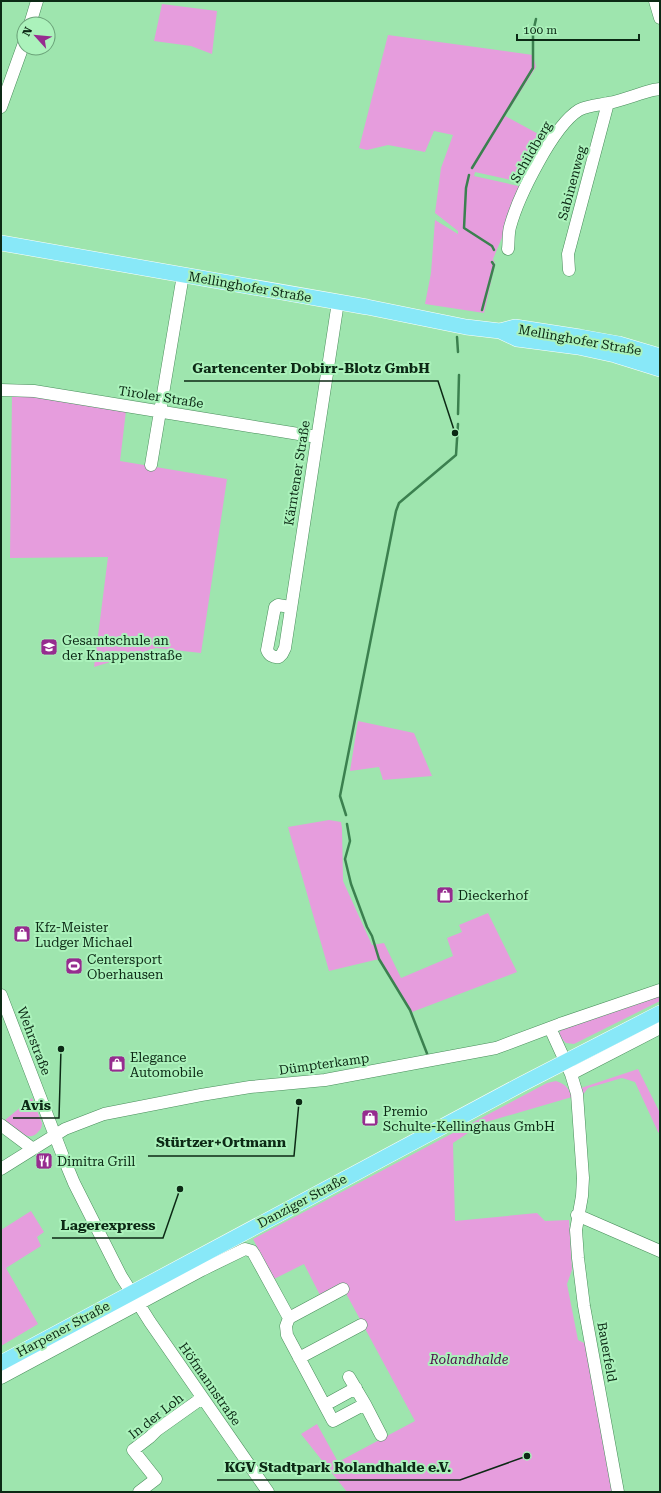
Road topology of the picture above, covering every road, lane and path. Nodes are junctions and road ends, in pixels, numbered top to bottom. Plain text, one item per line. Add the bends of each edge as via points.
1 (37, 1) edge
2 (655, 1) edge
3 (32, 16) edge
4 (660, 18) edge
5 (19, 56) edge
6 (660, 89) edge
7 (4, 92) edge
8 (608, 103) junction
9 (1, 107) edge
10 (1, 243) edge
11 (508, 249) dead end
12 (569, 270) dead end
13 (183, 275) junction
14 (338, 302) junction
15 (500, 331) junction
16 (660, 356) edge
17 (660, 369) edge
18 (1, 390) edge
19 (161, 411) junction
20 (317, 437) junction
21 (151, 465) dead end
22 (290, 607) junction
23 (660, 990) edge
24 (1, 996) edge
25 (660, 1013) edge
26 (550, 1028) junction
27 (660, 1028) edge
28 (606, 1047) junction
29 (568, 1068) junction
30 (1, 1125) edge
31 (55, 1135) junction
32 (33, 1149) junction
33 (1, 1170) edge
34 (577, 1215) junction
35 (660, 1250) edge
36 (343, 1289) dead end
37 (132, 1292) junction
38 (140, 1305) junction
39 (289, 1318) junction
40 (361, 1325) dead end
41 (24, 1350) junction
42 (299, 1358) junction
43 (1, 1363) edge
44 (20, 1368) junction
45 (349, 1377) dead end
46 (1, 1378) edge
47 (356, 1388) junction
48 (202, 1398) junction
49 (364, 1404) junction
50 (325, 1405) junction
51 (381, 1435) dead end
52 (139, 1492) edge
53 (268, 1492) edge
54 (618, 1492) edge

1 - 3 street
2 - 4 street
5 - 7 street
6 - 8 street, Schildberg
7 - 9 street
8 - 11 street, Schildberg via 580,110 566,121 553,138 527,186 512,221
8 - 12 street, Sabinenweg via 568,254
10 - 13 main road, Mellinghofer Straße
13 - 14 main road, Mellinghofer Straße
13 - 19 street
14 - 15 main road, Mellinghofer Straße via 466,327
14 - 20 street, Kärntener Straße
15 - 16 main road, Mellinghofer Straße via 515,327 619,344
15 - 17 main road, Mellinghofer Straße via 517,339 578,347 616,355
18 - 19 street, Tiroler Straße via 34,392
19 - 20 street, Tiroler Straße
19 - 21 street
20 - 22 street, Kärntener Straße
22 - 22 street, Kärntener Straße via 285,648 277,657 267,650 274,607 278,604
23 - 26 street, Dümpterkamp
24 - 31 street, Wehrstraße
25 - 28 main road, Danziger Straße
26 - 29 street, Bauerfeld
26 - 31 street, Dümpterkamp via 502,1047 479,1052 325,1080 250,1088 156,1103 96,1117
27 - 28 street
28 - 29 main road, Danziger Straße
29 - 34 street, Bauerfeld via 577,1094 583,1178
29 - 37 main road, Danziger Straße
30 - 32 street
31 - 32 street, Dümpterkamp
31 - 37 street, Wehrstraße via 74,1183 121,1276
32 - 33 street, Dümpterkamp
34 - 35 street
34 - 54 street, Bauerfeld via 576,1240 580,1281
36 - 39 street
37 - 38 street, Höfmannstraße
37 - 41 main road, Danziger Straße
38 - 39 street via 156,1294 241,1250 249,1249
38 - 44 street, Harpener Straße
38 - 48 street, Höfmannstraße
39 - 42 street via 285,1330
40 - 42 street
41 - 43 main road, Danziger Straße
41 - 44 street
42 - 50 street
44 - 46 street, Harpener Straße
45 - 47 street
47 - 49 street
47 - 50 street
48 - 52 street, In der Loh via 133,1450 156,1479
48 - 53 street, Höfmannstraße
49 - 50 street via 333,1421
49 - 51 street

